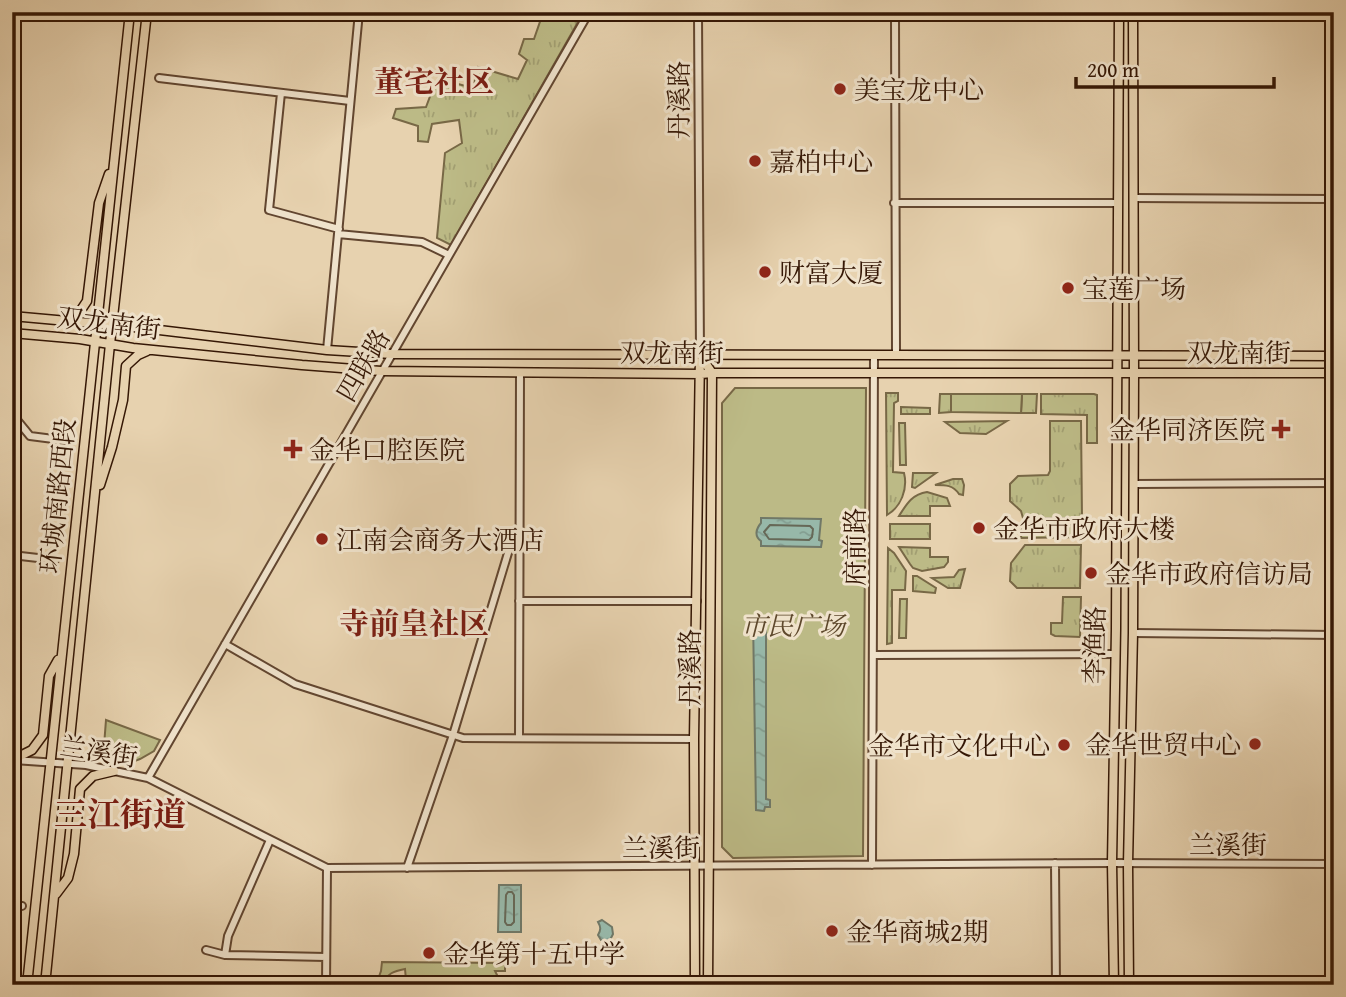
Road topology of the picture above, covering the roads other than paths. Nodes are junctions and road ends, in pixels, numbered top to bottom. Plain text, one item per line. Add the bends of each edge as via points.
1 (130, 12) edge
2 (147, 12) edge
3 (359, 12) edge
4 (579, 12) edge
5 (1102, 12) edge
6 (1119, 12) edge
7 (1133, 12) edge
8 (1224, 12) edge
9 (591, 13) edge
10 (1334, 13) edge
11 (698, 14) edge
12 (895, 17) junction
13 (159, 78) dead end
14 (281, 93) junction
15 (350, 101) junction
16 (114, 162) junction
17 (1133, 198) junction
18 (1334, 199) edge
19 (894, 203) junction
20 (1117, 203) junction
21 (338, 231) junction
22 (449, 255) junction
23 (12, 316) edge
24 (60, 320) junction
25 (97, 324) junction
26 (113, 326) junction
27 (12, 333) edge
28 (94, 341) junction
29 (110, 344) junction
30 (149, 349) junction
31 (327, 349) junction
32 (392, 354) junction
33 (896, 354) junction
34 (1133, 354) junction
35 (700, 355) junction
36 (874, 355) junction
37 (1117, 355) junction
38 (1334, 356) edge
39 (381, 371) junction
40 (520, 372) junction
41 (1116, 372) junction
42 (712, 373) junction
43 (874, 373) junction
44 (1134, 373) junction
45 (1334, 373) edge
46 (701, 374) junction
47 (12, 414) edge
48 (69, 440) dead end
49 (1334, 483) edge
50 (1134, 484) junction
51 (94, 501) junction
52 (520, 537) junction
53 (12, 555) edge
54 (55, 559) dead end
55 (519, 601) junction
56 (697, 601) junction
57 (1133, 633) junction
58 (1334, 635) edge
59 (225, 644) junction
60 (61, 654) junction
61 (1115, 654) junction
62 (873, 655) junction
63 (453, 734) junction
64 (519, 738) junction
65 (694, 739) junction
66 (12, 760) edge
67 (50, 762) junction
68 (68, 763) junction
69 (114, 771) junction
70 (148, 778) junction
71 (270, 840) junction
72 (1055, 863) junction
73 (1112, 863) junction
74 (1128, 864) junction
75 (1333, 864) edge
76 (694, 865) junction
77 (872, 865) junction
78 (708, 866) junction
79 (407, 868) junction
80 (327, 869) junction
81 (54, 897) junction
82 (12, 905) edge
83 (22, 906) dead end
84 (206, 950) dead end
85 (225, 955) junction
86 (326, 957) junction
87 (27, 985) edge
88 (45, 985) edge
89 (326, 985) edge
90 (695, 985) edge
91 (708, 985) edge
92 (1056, 985) edge
93 (1114, 985) edge
94 (1129, 985) edge
95 (1332, 985) edge

1 - 16 main road, 环城南路西段
2 - 26 main road, 环城南路西段
3 - 15 street
4 - 9 street
5 - 12 street
6 - 20 main road, 李渔路
7 - 17 main road, 李渔路
8 - 10 street
9 - 11 street
9 - 22 street, 四联路
11 - 12 street
11 - 35 street, 丹溪路
12 - 19 street
13 - 14 street
14 - 15 street
14 - 21 street via 270,210
15 - 21 street
16 - 24 main road via 99,203 87,300 77,316
16 - 25 main road, 环城南路西段
17 - 18 street
17 - 34 main road, 李渔路
19 - 20 street
19 - 33 street
20 - 37 main road, 李渔路
21 - 22 street via 422,243
21 - 31 street
22 - 32 street, 四联路
23 - 24 main road, 双龙南街
24 - 25 main road, 双龙南街
25 - 26 main road, 双龙南街
25 - 28 main road, 环城南路西段
26 - 29 main road, 环城南路西段
26 - 31 main road, 双龙南街
27 - 28 main road, 双龙南街
28 - 29 main road, 双龙南街
28 - 60 main road, 环城南路西段
29 - 30 main road, 双龙南街
29 - 51 main road, 环城南路西段
30 - 39 main road, 双龙南街
30 - 51 main road via 126,366 112,447
31 - 32 main road, 双龙南街
32 - 35 main road, 双龙南街
32 - 39 street, 四联路
33 - 36 main road, 双龙南街
33 - 37 main road, 双龙南街
34 - 37 main road, 双龙南街
34 - 38 main road, 双龙南街
34 - 44 main road, 李渔路
35 - 36 main road, 双龙南街
35 - 42 main road
35 - 46 main road, 丹溪路
36 - 43 street, 府前路
37 - 41 main road, 李渔路
39 - 40 main road, 双龙南街
39 - 59 street, 四联路
40 - 46 main road, 双龙南街
40 - 52 street
41 - 43 main road, 双龙南街
41 - 44 main road, 双龙南街
41 - 61 main road, 李渔路
42 - 43 main road, 双龙南街
42 - 46 main road, 双龙南街
42 - 78 main road, 丹溪路
43 - 62 street, 府前路
44 - 45 main road, 双龙南街
44 - 50 main road, 李渔路
46 - 56 main road, 丹溪路
47 - 48 street via 30,436
49 - 50 street
50 - 57 main road, 李渔路
51 - 68 main road, 环城南路西段
52 - 55 street
52 - 63 street via 511,543
53 - 54 street
55 - 56 street
55 - 64 street
56 - 65 main road, 丹溪路
57 - 58 street
57 - 74 main road, 李渔路
59 - 63 street via 295,684
59 - 70 street, 四联路
60 - 66 main road via 50,676 43,735 32,750
60 - 67 main road, 环城南路西段
61 - 62 street
61 - 73 main road, 李渔路
62 - 77 street, 府前路
63 - 64 street
63 - 79 street
64 - 65 street
65 - 76 main road, 丹溪路
66 - 67 street, 兰溪街
67 - 68 street, 兰溪街
67 - 87 main road, 环城南路西段
68 - 69 street, 兰溪街
68 - 81 main road, 环城南路西段
69 - 70 street, 兰溪街
69 - 81 main road via 93,776 80,789 75,854 68,878
70 - 71 street, 兰溪街
71 - 80 street, 兰溪街
71 - 85 street via 228,936
72 - 73 street, 兰溪街
72 - 77 street, 兰溪街
72 - 92 street
73 - 74 street, 兰溪街
73 - 93 main road, 李渔路
74 - 75 street, 兰溪街
74 - 94 main road, 李渔路
75 - 95 street
76 - 78 street, 兰溪街
76 - 79 street, 兰溪街
76 - 90 main road, 丹溪路
77 - 78 street, 兰溪街
78 - 91 main road, 丹溪路
79 - 80 street, 兰溪街
80 - 86 street
81 - 88 main road, 环城南路西段
82 - 83 street
84 - 85 street
85 - 86 street
86 - 89 street

